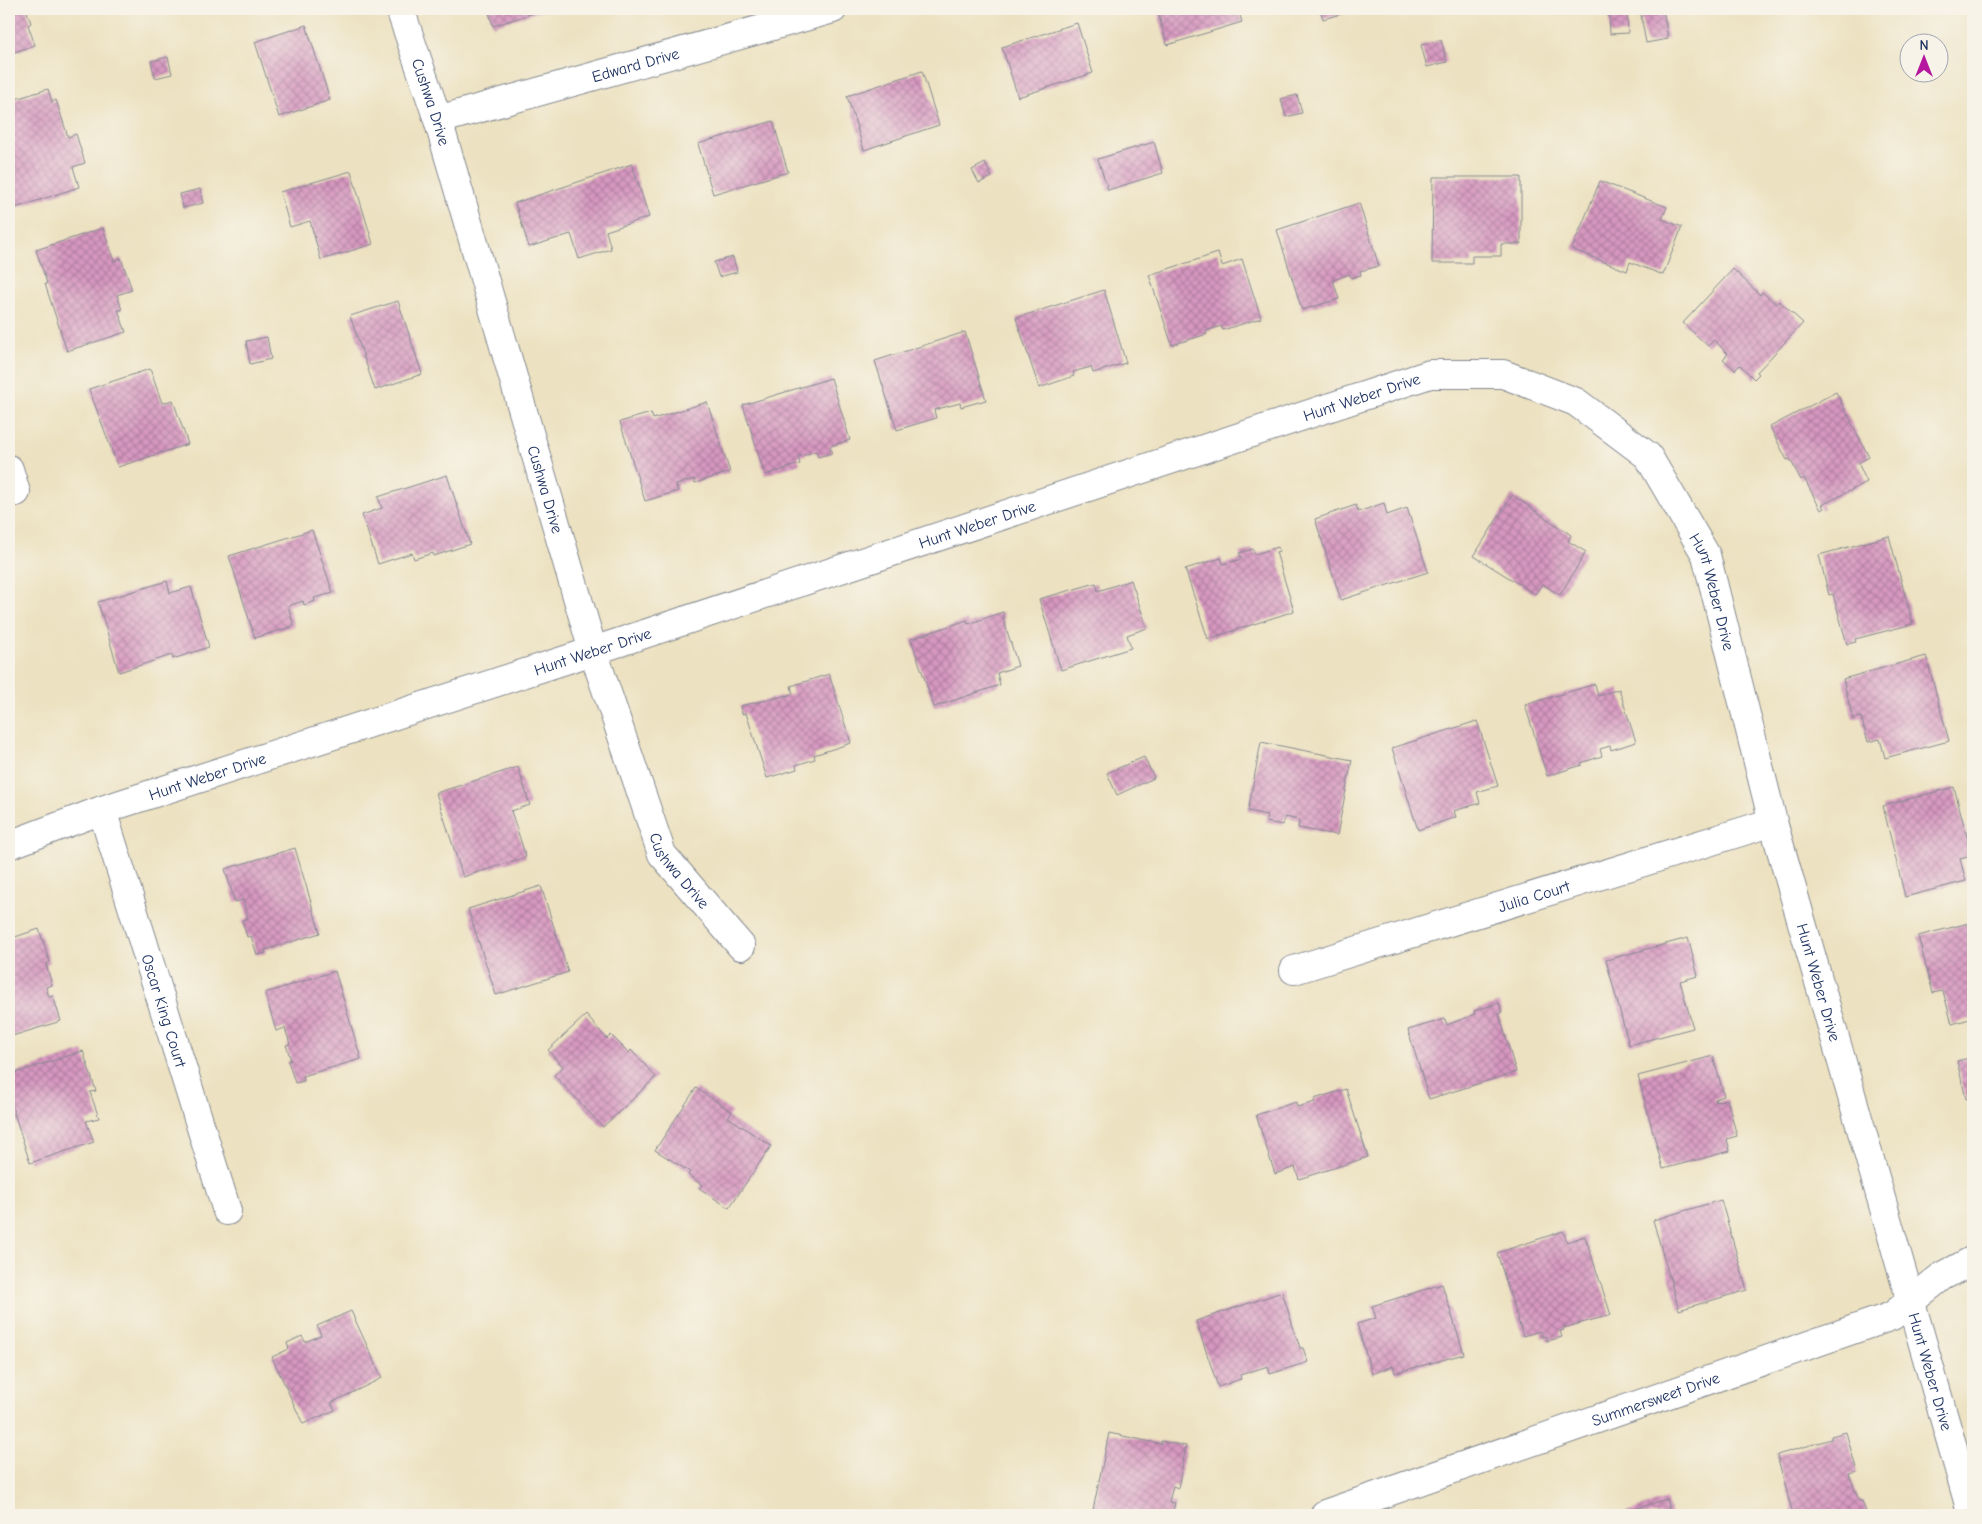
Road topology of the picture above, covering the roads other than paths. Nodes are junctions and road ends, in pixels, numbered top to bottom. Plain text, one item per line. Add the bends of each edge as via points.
1 (400, 9) edge
2 (833, 9) edge
3 (438, 120) junction
4 (593, 651) junction
5 (102, 810) junction
6 (1773, 822) junction
7 (9, 845) edge
8 (741, 946) dead end
9 (1294, 970) dead end
10 (227, 1211) dead end
11 (1973, 1260) edge
12 (1912, 1299) junction
13 (1325, 1514) dead end
14 (1972, 1515) edge

1 - 3 street, Cushwa Drive
2 - 3 street, Edward Drive
3 - 4 street, Cushwa Drive
4 - 5 street, Hunt Weber Drive
4 - 6 street, Hunt Weber Drive via 1430,374 1503,374 1576,402 1648,456 1706,555
4 - 8 street, Cushwa Drive via 662,854
5 - 7 street, Hunt Weber Drive
5 - 10 street, Oscar King Court
6 - 9 street, Julia Court
6 - 12 street, Hunt Weber Drive
11 - 12 street, Summersweet Drive via 1940,1277
12 - 13 street, Summersweet Drive via 1892,1316
12 - 14 street, Hunt Weber Drive

